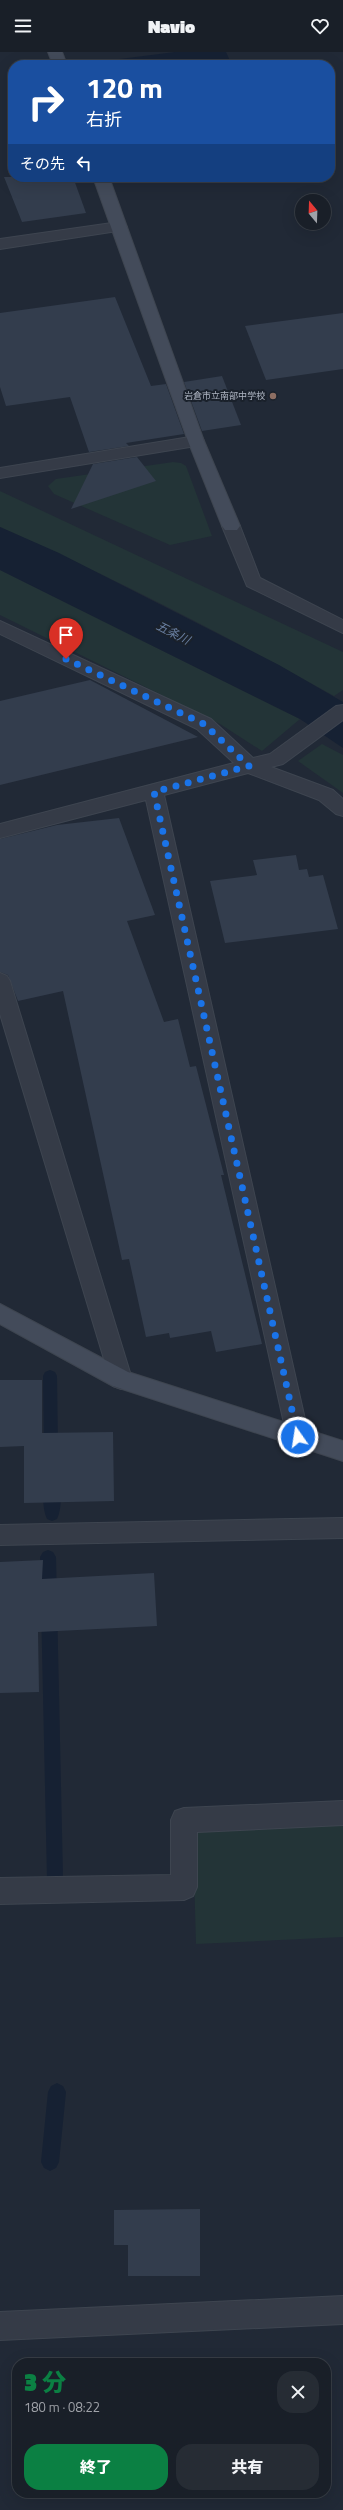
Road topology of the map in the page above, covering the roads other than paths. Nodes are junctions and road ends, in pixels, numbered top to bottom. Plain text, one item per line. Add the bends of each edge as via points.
1 (103, 182) edge
2 (119, 227) junction
3 (0, 244) edge
4 (196, 441) junction
5 (0, 472) edge
6 (0, 627) edge
7 (343, 627) edge
8 (343, 711) edge
9 (249, 766) junction
10 (154, 792) junction
11 (343, 810) edge
12 (0, 831) edge
13 (0, 981) edge
14 (0, 1313) edge
15 (121, 1379) junction
16 (298, 1437) junction
17 (343, 1451) edge
18 (343, 1528) edge
19 (0, 1535) edge
20 (343, 1813) edge
21 (0, 1891) edge
22 (343, 2310) edge
23 (0, 2326) edge

1 - 2 street
2 - 3 street
2 - 4 street
4 - 5 street
4 - 7 street via 253,582
6 - 9 street via 204,724
8 - 9 street via 276,759
9 - 10 street
9 - 11 street via 326,795
10 - 12 street
10 - 16 street
13 - 15 street
14 - 15 street
15 - 16 street
16 - 17 street
18 - 19 street
20 - 21 street via 184,1820 184,1887
22 - 23 street

